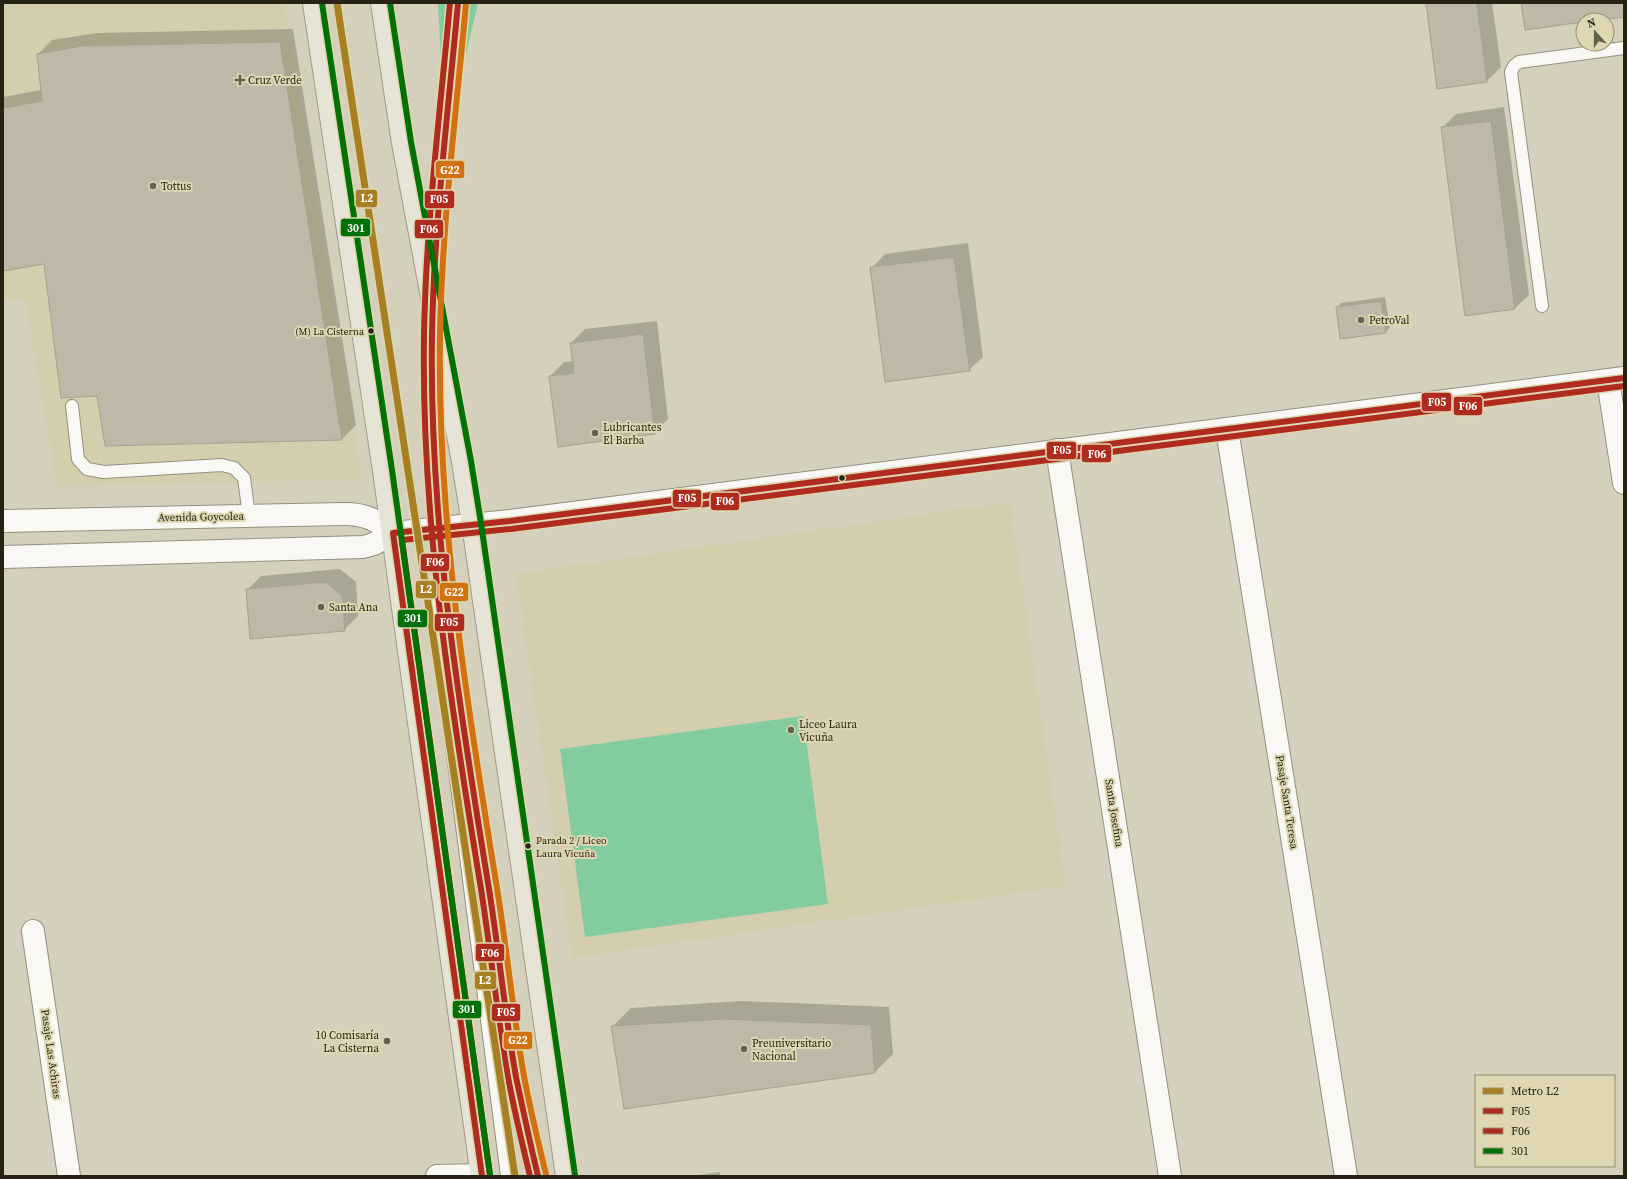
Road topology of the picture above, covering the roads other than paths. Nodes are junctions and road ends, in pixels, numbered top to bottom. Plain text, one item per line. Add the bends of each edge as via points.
1 (314, 3) edge
2 (382, 3) edge
3 (1624, 48) edge
4 (1542, 306) dead end
5 (1616, 379) edge
6 (72, 406) dead end
7 (1227, 429) junction
8 (1057, 450) junction
9 (1624, 483) edge
10 (249, 516) junction
11 (3, 521) edge
12 (473, 524) junction
13 (393, 533) junction
14 (3, 557) edge
15 (446, 596) dead end
16 (433, 599) dead end
17 (33, 932) dead end
18 (482, 1175) edge
19 (69, 1176) edge
20 (437, 1176) edge
21 (507, 1176) edge
22 (538, 1176) edge
23 (566, 1176) edge
24 (1170, 1176) edge
25 (1346, 1176) edge

1 - 13 main road
2 - 12 main road via 403,143
3 - 4 lane via 1519,62 1511,72
5 - 7 street
5 - 9 street
6 - 10 lane via 78,459 87,469 104,472 222,465 234,468 244,478
7 - 8 street
7 - 25 street, Pasaje Santa Teresa
8 - 12 street
8 - 24 street, Santa Josefina
10 - 11 street, Avenida Goycolea
10 - 13 street, Avenida Goycolea via 359,514 382,524
12 - 13 street
12 - 23 main road
13 - 14 street via 374,544 350,548
13 - 18 main road
15 - 22 lane via 472,789 490,890 516,1075
16 - 21 lane
17 - 19 street, Pasaje Las Achiras
18 - 20 street

